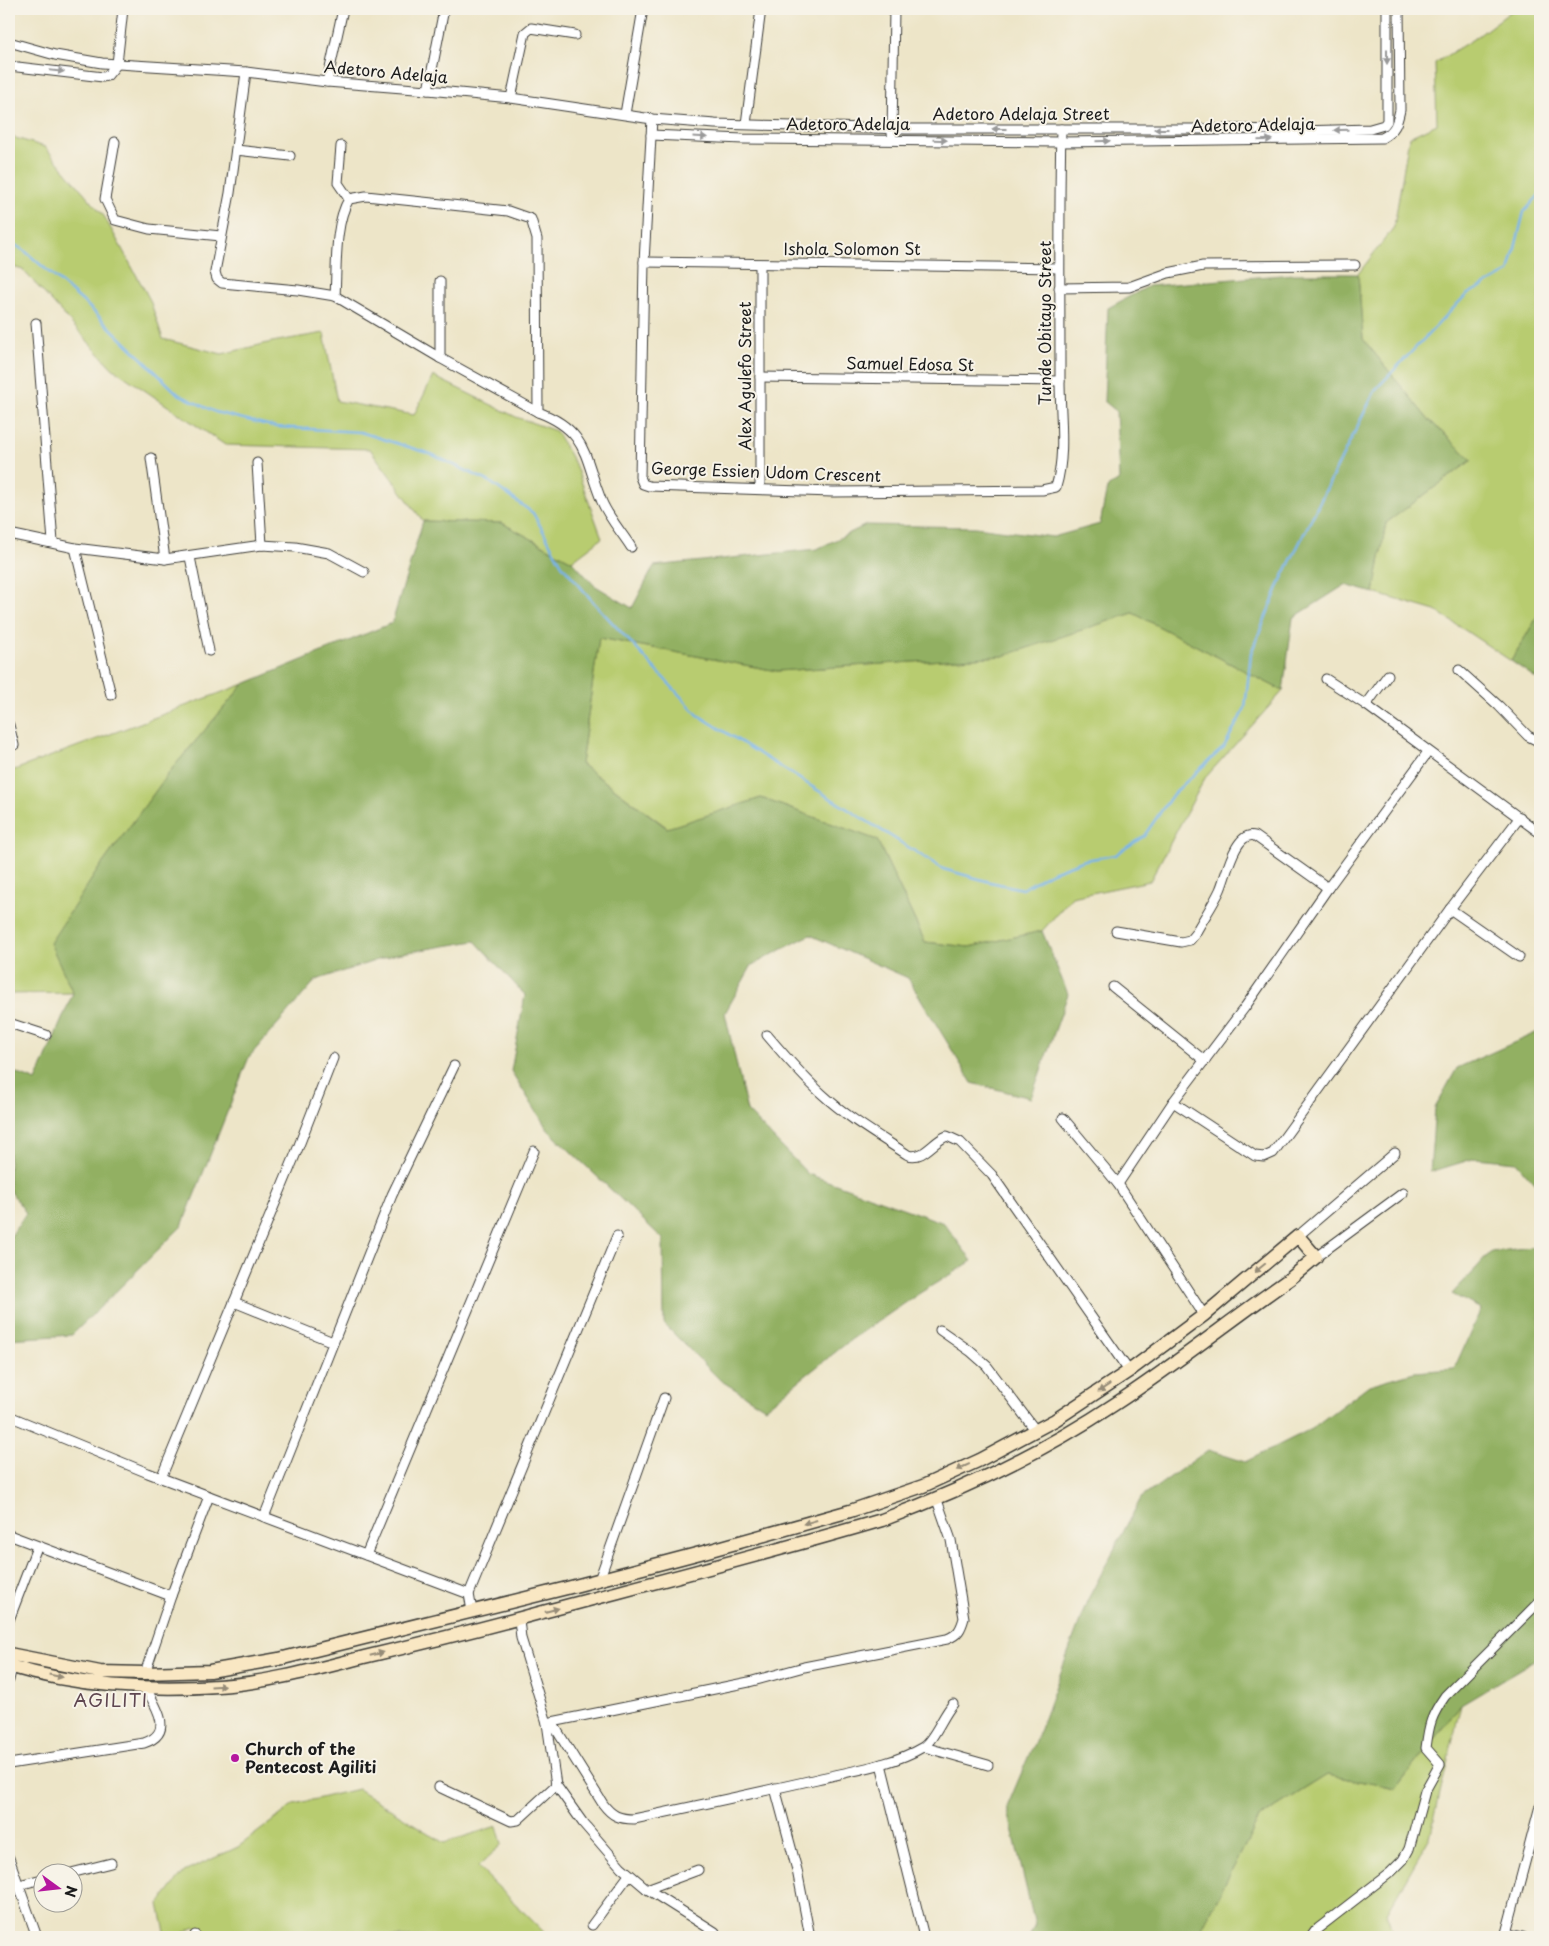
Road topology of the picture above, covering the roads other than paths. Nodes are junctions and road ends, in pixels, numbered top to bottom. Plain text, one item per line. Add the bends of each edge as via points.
1 (123, 9) edge
2 (344, 9) edge
3 (444, 9) edge
4 (643, 9) edge
5 (761, 9) edge
6 (894, 9) edge
7 (1387, 9) edge
8 (1399, 9) edge
9 (575, 35) dead end
10 (9, 42) edge
11 (117, 64) junction
12 (9, 66) edge
13 (246, 72) junction
14 (327, 82) junction
15 (428, 90) junction
16 (511, 98) junction
17 (625, 114) junction
18 (652, 118) junction
19 (1385, 123) junction
20 (746, 124) junction
21 (892, 128) junction
22 (1061, 129) junction
23 (1392, 133) junction
24 (651, 134) junction
25 (892, 140) junction
26 (115, 142) dead end
27 (1060, 142) junction
28 (341, 146) dead end
29 (236, 150) junction
30 (290, 156) dead end
31 (349, 200) junction
32 (221, 236) junction
33 (644, 262) junction
34 (760, 264) junction
35 (1356, 265) dead end
36 (1059, 268) junction
37 (440, 281) dead end
38 (1059, 288) junction
39 (335, 296) junction
40 (36, 323) dead end
41 (440, 358) junction
42 (760, 377) junction
43 (1060, 381) junction
44 (538, 412) junction
45 (152, 458) dead end
46 (257, 463) dead end
47 (760, 488) junction
48 (1028, 489) joint
49 (9, 534) edge
50 (53, 542) junction
51 (262, 545) junction
52 (631, 547) dead end
53 (75, 548) junction
54 (190, 557) junction
55 (165, 559) junction
56 (364, 572) dead end
57 (209, 650) dead end
58 (1459, 670) dead end
59 (1388, 675) dead end
60 (1326, 679) dead end
61 (111, 695) dead end
62 (1366, 705) junction
63 (9, 725) edge
64 (1540, 742) edge
65 (9, 747) edge
66 (1428, 752) junction
67 (1520, 818) junction
68 (1540, 833) edge
69 (1328, 888) junction
70 (1450, 909) junction
71 (1116, 931) dead end
72 (1519, 957) dead end
73 (1113, 987) dead end
74 (9, 1023) edge
75 (46, 1035) dead end
76 (767, 1035) dead end
77 (333, 1058) dead end
78 (1205, 1061) junction
79 (454, 1066) dead end
80 (1173, 1102) junction
81 (1063, 1118) dead end
82 (534, 1151) dead end
83 (1395, 1153) dead end
84 (1118, 1184) junction
85 (1403, 1193) dead end
86 (617, 1236) dead end
87 (1298, 1236) junction
88 (1316, 1257) junction
89 (234, 1302) junction
90 (1204, 1314) junction
91 (940, 1330) dead end
92 (333, 1342) junction
93 (1129, 1371) junction
94 (664, 1398) dead end
95 (9, 1416) edge
96 (1036, 1431) junction
97 (161, 1478) junction
98 (209, 1496) junction
99 (937, 1500) junction
100 (264, 1517) junction
101 (9, 1535) edge
102 (37, 1547) junction
103 (366, 1555) junction
104 (599, 1580) junction
105 (567, 1588) junction
106 (469, 1594) junction
107 (171, 1596) junction
108 (1540, 1601) edge
109 (571, 1605) junction
110 (472, 1611) junction
111 (519, 1619) junction
112 (9, 1620) edge
113 (9, 1654) edge
114 (11, 1666) edge
115 (145, 1673) junction
116 (9, 1680) edge
117 (145, 1687) junction
118 (952, 1704) dead end
119 (547, 1723) junction
120 (924, 1746) junction
121 (9, 1764) edge
122 (881, 1764) junction
123 (988, 1765) dead end
124 (556, 1785) junction
125 (439, 1787) dead end
126 (775, 1788) junction
127 (1540, 1806) edge
128 (1538, 1821) edge
129 (9, 1858) edge
130 (112, 1863) dead end
131 (82, 1870) edge
132 (698, 1870) dead end
133 (629, 1875) junction
134 (32, 1881) edge
135 (19, 1884) junction
136 (647, 1889) junction
137 (592, 1926) dead end
138 (715, 1932) dead end
139 (1506, 1935) edge
140 (37, 1937) edge
141 (810, 1937) edge
142 (924, 1937) edge
143 (1310, 1937) edge
144 (1523, 1937) edge

1 - 11 street
2 - 14 street
3 - 15 street
4 - 17 street
5 - 20 street
6 - 21 street
7 -> 19 street
8 - 23 street via 1400,110
9 - 16 street via 531,28 525,33
10 - 11 street, Adetoro Adelaja via 55,55
12 -> 11 street via 103,77
11 - 13 street, Adetoro Adelaja
13 - 14 street, Adetoro Adelaja
13 - 29 street
14 - 15 street, Adetoro Adelaja
15 - 16 street, Adetoro Adelaja
16 - 17 street, Adetoro Adelaja
17 - 18 street, Adetoro Adelaja
18 - 20 street, Adetoro Adelaja Street
18 - 24 street, George Essien Udom Crescent
19 -> 22 street, Adetoro Adelaja Street via 1370,129 1300,131
19 - 23 street
20 - 21 street, Adetoro Adelaja Street
22 -> 21 street, Adetoro Adelaja Street
21 - 25 street
22 - 27 street, Tunde Obitayo Street
27 -> 23 street, Adetoro Adelaja via 1375,139
24 -> 25 street, Adetoro Adelaja via 743,139
24 - 33 street, George Essien Udom Crescent
25 -> 27 street, Adetoro Adelaja
26 - 32 street via 105,199 114,220 149,229
27 - 36 street, Tunde Obitayo Street
28 - 31 street via 338,184
29 - 30 street
29 - 32 street
31 - 39 street via 342,211
31 - 44 street via 366,196 508,212 531,219 537,239
32 - 39 street via 215,272 222,284
33 - 34 street, Ishola Solomon St
33 - 47 street, George Essien Udom Crescent via 640,477 643,484
34 - 36 street, Ishola Solomon St
34 - 42 street, Alex Agulefo Street
35 - 38 street via 1203,266 1168,273 1129,287
36 - 38 street, Tunde Obitayo Street
37 - 41 street
38 - 43 street, Tunde Obitayo Street
39 - 41 street
40 - 50 street
41 - 44 street
42 - 43 street, Samuel Edosa St
42 - 47 street, Alex Agulefo Street
43 - 48 street, Tunde Obitayo Street via 1061,431 1056,487
44 - 52 street via 555,418 579,439 602,503
45 - 55 street
46 - 51 street
47 - 48 street, George Essien Udom Crescent via 833,492
49 - 50 street
50 - 53 street
51 - 54 street
51 - 56 street via 329,553
53 - 55 street
53 - 61 street
54 - 55 street
54 - 57 street
58 - 64 street via 1528,736
59 - 62 street
60 - 62 street
62 - 66 street
63 - 65 street via 14,745
66 - 67 street
66 - 69 street
67 - 68 street
67 - 70 street
69 - 71 street via 1256,836 1246,836 1229,862 1221,888 1190,940 1181,942
69 - 78 street
70 - 72 street
70 - 80 street via 1273,1153 1255,1156
73 - 78 street
74 - 75 street
76 - 93 street via 823,1095 908,1155 921,1155 947,1136 960,1142 992,1175
77 - 89 street
78 - 80 street
79 - 92 street via 392,1195
80 - 84 street
81 - 84 street
82 - 103 street
83 - 87 street
84 - 90 street
85 - 88 street
86 - 106 street
87 - 88 street
87 -> 90 street
88 - 99 street via 1115,1405 1048,1444
89 - 92 street
89 - 97 street
90 - 93 street
91 - 96 street via 987,1366
92 - 100 street
93 -> 96 street
94 - 104 street
95 - 97 street
96 -> 104 street via 914,1489 832,1516
97 - 98 street
98 - 100 street
98 - 107 street
99 - 109 street via 817,1539
99 - 119 street via 950,1540 964,1618 956,1635 947,1640 804,1667 749,1682
100 - 103 street
101 - 102 street
102 - 107 street
102 - 112 street
103 - 106 street
104 - 105 street
105 - 109 street
105 - 110 street
106 - 110 street
107 - 115 street
108 - 143 street via 1445,1696 1434,1713 1426,1748 1440,1764 1425,1790 1404,1860
111 -> 109 street
110 - 115 street via 279,1659 210,1671
117 -> 111 street via 220,1686 257,1681
111 - 119 street via 521,1638
113 - 115 street via 100,1672
114 - 116 street
114 -> 117 street via 71,1679
117 - 121 street via 162,1722 153,1740
118 - 120 street
119 - 124 street
119 - 126 street via 556,1729 603,1804 617,1818 634,1819
120 - 122 street
120 - 123 street
122 - 126 street
122 - 142 street
124 - 125 street via 518,1820 511,1821
124 - 133 street via 583,1823
126 - 141 street via 797,1870
127 - 128 street
128 - 139 street
129 - 135 street
130 - 131 street
132 - 136 street
133 - 136 street
133 - 137 street
134 - 135 street
135 - 140 street
136 - 138 street
139 - 144 street

